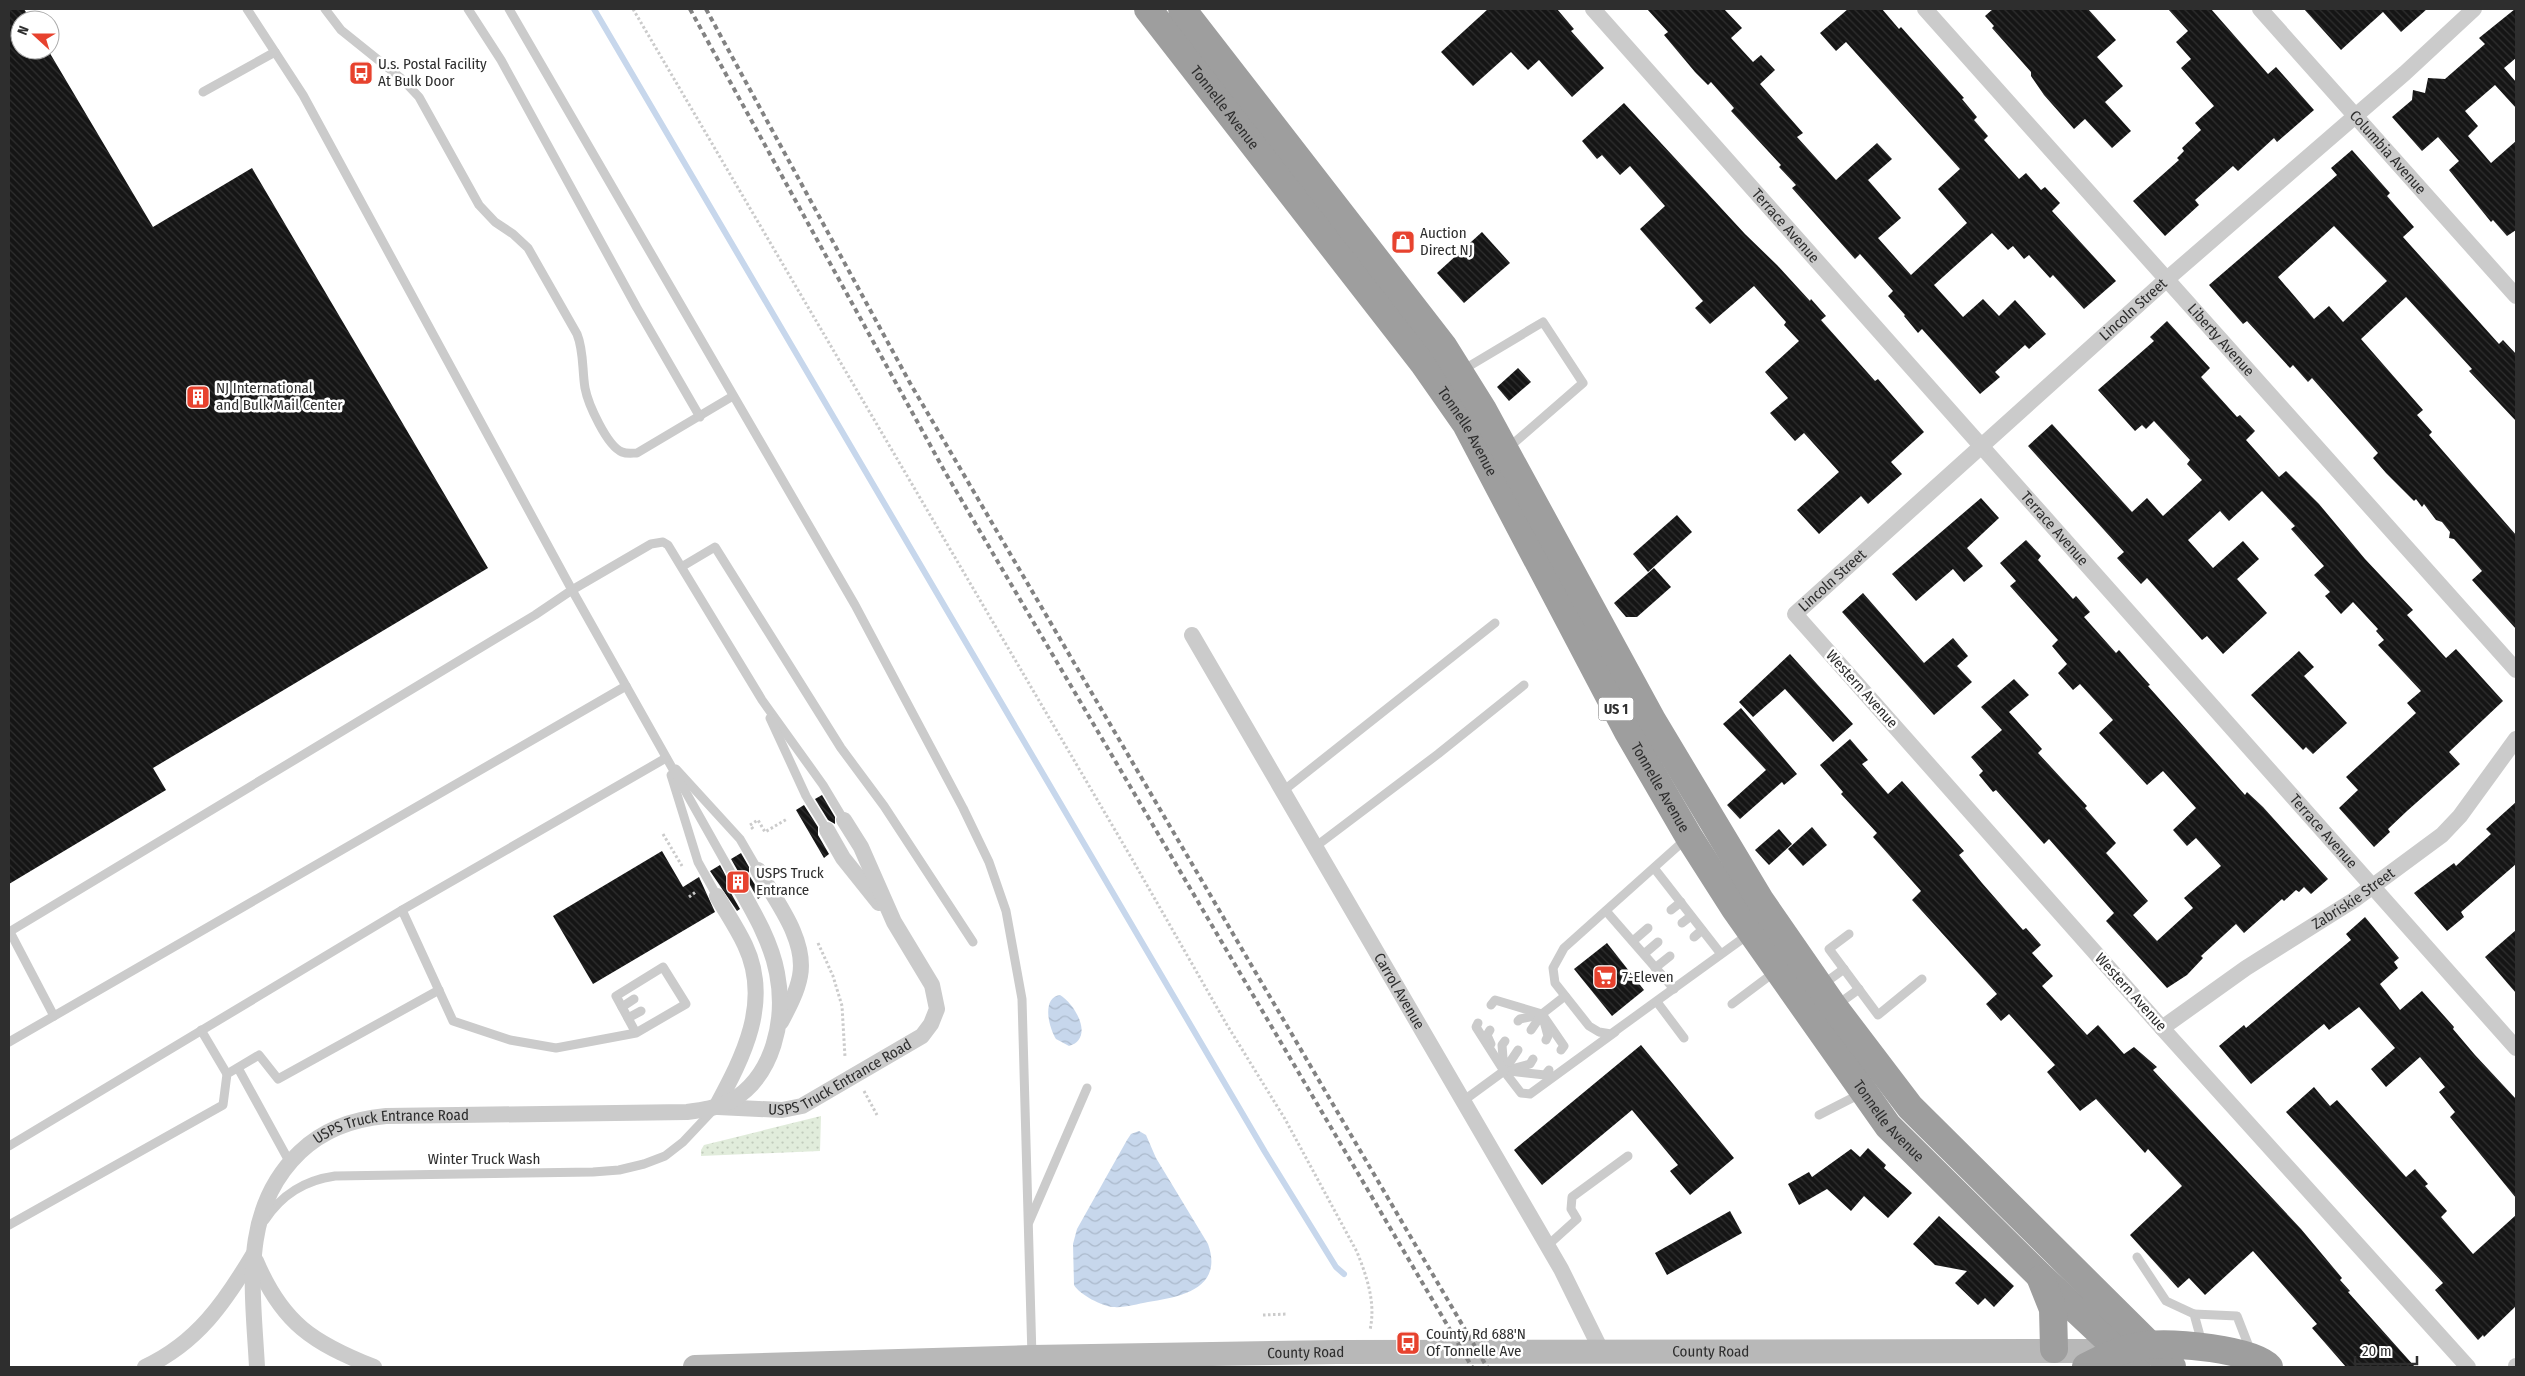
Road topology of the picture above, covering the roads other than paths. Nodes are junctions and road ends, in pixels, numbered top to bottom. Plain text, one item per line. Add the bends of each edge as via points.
1 (247, 9) edge
2 (325, 9) edge
3 (468, 9) edge
4 (509, 9) edge
5 (1148, 9) edge
6 (1182, 9) edge
7 (1593, 9) edge
8 (1925, 9) edge
9 (2260, 9) edge
10 (2474, 9) edge
11 (275, 52) junction
12 (203, 92) dead end
13 (2355, 115) junction
14 (2168, 279) junction
15 (2516, 296) edge
16 (1459, 372) junction
17 (733, 396) junction
18 (700, 416) junction
19 (1982, 446) junction
20 (1505, 451) junction
21 (683, 566) junction
22 (572, 590) junction
23 (1795, 614) joint
24 (1495, 623) dead end
25 (1192, 635) dead end
26 (2516, 670) edge
27 (1524, 685) dead end
28 (626, 686) junction
29 (762, 700) junction
30 (2516, 739) edge
31 (666, 758) junction
32 (1283, 791) junction
33 (844, 820) joint
34 (827, 830) joint
35 (1689, 836) junction
36 (1315, 847) junction
37 (1654, 868) junction
38 (758, 870) joint
39 (737, 883) joint
40 (2374, 886) junction
41 (717, 896) joint
42 (1681, 902) junction
43 (402, 910) junction
44 (1671, 910) dead end
45 (1606, 911) junction
46 (1692, 916) junction
47 (894, 922) junction
48 (1682, 923) dead end
49 (1648, 928) dead end
50 (1702, 930) junction
51 (9, 932) edge
52 (1752, 932) junction
53 (1849, 934) dead end
54 (1694, 937) dead end
55 (1633, 941) junction
56 (973, 942) dead end
57 (1658, 942) dead end
58 (1644, 954) junction
59 (1721, 954) junction
60 (1670, 956) dead end
61 (1655, 968) junction
62 (1778, 969) junction
63 (1844, 969) junction
64 (1922, 979) dead end
65 (1674, 989) junction
66 (1859, 989) junction
67 (439, 990) junction
68 (1565, 996) junction
69 (1827, 997) junction
70 (634, 999) dead end
71 (1657, 1002) junction
72 (1732, 1004) dead end
73 (1491, 1005) dead end
74 (622, 1007) junction
75 (640, 1011) dead end
76 (1502, 1012) dead end
77 (1542, 1014) junction
78 (54, 1016) junction
79 (628, 1018) junction
80 (1518, 1021) dead end
81 (1478, 1023) dead end
82 (780, 1024) junction
83 (2162, 1028) junction
84 (202, 1030) junction
85 (1490, 1030) dead end
86 (1531, 1030) dead end
87 (1617, 1031) junction
88 (636, 1032) junction
89 (1684, 1038) dead end
90 (1546, 1040) dead end
91 (1505, 1041) dead end
92 (9, 1042) edge
93 (2516, 1048) edge
94 (1518, 1050) dead end
95 (1561, 1050) dead end
96 (1533, 1059) dead end
97 (238, 1068) junction
98 (1549, 1070) dead end
99 (1504, 1071) junction
100 (227, 1074) junction
101 (1087, 1088) dead end
102 (1864, 1092) junction
103 (1463, 1101) junction
104 (716, 1107) junction
105 (1819, 1115) dead end
106 (9, 1146) edge
107 (1628, 1156) dead end
108 (290, 1162) junction
109 (1028, 1224) junction
110 (9, 1225) edge
111 (255, 1237) junction
112 (1547, 1246) junction
113 (253, 1254) junction
114 (2137, 1257) dead end
115 (2039, 1275) junction
116 (2194, 1314) junction
117 (2204, 1348) junction
118 (1767, 1351) junction
119 (1602, 1352) junction
120 (2135, 1354) edge
121 (1032, 1357) junction
122 (2052, 1358) edge
123 (2262, 1363) edge
124 (145, 1367) edge
125 (257, 1367) edge
126 (374, 1367) edge
127 (695, 1367) edge
128 (1862, 1367) edge
129 (2086, 1367) edge
130 (2172, 1367) edge
131 (2468, 1367) edge

1 - 11 lane
2 - 18 lane via 341,30 411,88 479,204 495,222 520,239 530,252 578,334 589,403 613,446 622,452 637,452
3 - 18 lane via 501,60
4 - 17 lane
5 - 35 highway, Tonnelle Avenue / US 1 via 1424,364 1466,424 1628,732
6 - 16 highway, Tonnelle Avenue / US 1 via 1437,339
7 - 19 street, Terrace Avenue
8 - 14 street, Liberty Avenue
9 - 13 street, Columbia Avenue
10 - 13 street, Lincoln Street
11 - 12 lane
11 - 22 lane via 303,95
13 - 14 street, Lincoln Street
13 - 15 street, Columbia Avenue
14 - 19 street, Lincoln Street
14 - 26 street, Liberty Avenue
16 - 20 highway, Tonnelle Avenue / US 1
16 - 20 lane via 1543,322 1583,383
17 - 18 lane
17 - 109 lane via 855,605 990,862 1006,911 1022,999
19 - 23 street, Lincoln Street
19 - 40 street, Terrace Avenue
20 - 69 highway, Tonnelle Avenue / US 1 via 1652,720 1760,900
21 - 22 lane via 663,542 651,544
21 - 29 lane
21 - 56 lane via 715,547 841,748 884,806
22 - 28 lane
22 - 51 lane
23 - 83 street, Western Avenue
24 - 32 lane
25 - 32 street, Carrol Avenue
27 - 36 lane
28 - 31 lane
28 - 78 lane
29 - 33 lane
29 - 34 lane via 806,796
30 - 40 street, Zabriskie Street via 2442,835
31 - 38 lane via 740,839
31 - 39 lane
31 - 41 lane via 698,862
31 - 43 lane
32 - 36 street, Carrol Avenue
33 - 47 street, USPS Truck Entrance Road via 861,848
34 - 47 street, USPS Truck Entrance Road via 843,858
35 - 37 lane
35 - 52 highway, Tonnelle Avenue / US 1
36 - 103 street, Carrol Avenue
37 - 42 lane
37 - 45 lane
38 - 82 street, USPS Truck Entrance Road via 792,931 801,962 798,986
39 - 82 street, USPS Truck Entrance Road via 773,959
40 - 83 street, Zabriskie Street via 2246,968
40 - 93 street, Terrace Avenue
41 - 104 street via 749,955 756,983 756,1000 747,1044
42 - 44 lane
42 - 46 lane
43 - 67 lane
43 - 84 lane
45 - 55 lane
45 - 68 lane via 1564,948 1556,961 1553,968 1555,983
46 - 48 lane
46 - 50 lane
47 - 104 street, USPS Truck Entrance Road via 936,994 937,1009 922,1036 818,1098 792,1109
49 - 55 lane
50 - 54 lane
50 - 59 lane
51 - 78 lane
52 - 59 lane
52 - 62 highway, Tonnelle Avenue / US 1
53 - 63 lane via 1829,949
55 - 58 lane
57 - 58 lane
58 - 61 lane
59 - 65 lane
60 - 61 lane
61 - 65 lane
62 - 72 lane
62 - 102 highway, Tonnelle Avenue / US 1
63 - 66 lane
63 - 69 lane
64 - 66 lane via 1878,1015
65 - 71 lane
66 - 69 lane
67 - 88 lane via 453,1021 510,1040 556,1048
67 - 97 lane via 278,1079 259,1056
68 - 77 lane
68 - 87 lane via 1594,1030 1610,1034
69 - 120 highway, Tonnelle Avenue / US 1 via 1910,1107
70 - 74 lane
71 - 87 lane
71 - 89 lane
73 - 77 lane via 1494,1000
74 - 79 lane
74 - 88 lane via 616,996 663,967 667,980 686,1004
75 - 79 lane
76 - 77 lane via 1504,1008
77 - 80 lane
77 - 86 lane
77 - 90 lane via 1548,1036
77 - 95 lane via 1564,1046
78 - 92 lane
79 - 88 lane
81 - 99 lane via 1476,1027
82 - 104 street, USPS Truck Entrance Road via 774,1045 754,1081 742,1094
83 - 131 street, Western Avenue
84 - 100 lane
84 - 106 lane
85 - 99 lane via 1487,1035
87 - 99 lane via 1530,1094 1521,1093
91 - 99 lane via 1502,1045
94 - 99 lane
96 - 99 lane via 1530,1064
97 - 100 lane
97 - 108 lane
98 - 99 lane via 1545,1075
99 - 103 lane
100 - 110 lane via 223,1105
101 - 109 lane
102 - 105 lane
102 - 115 highway, Tonnelle Avenue / US 1 via 1888,1126
103 - 112 street, Carrol Avenue
104 - 108 street, USPS Truck Entrance Road via 672,1113 371,1117 338,1126 305,1147
104 - 111 lane, Winter Truck Wash via 665,1156 619,1170 335,1176 317,1180 282,1200
107 - 112 lane via 1572,1197 1572,1209 1577,1219
108 - 111 street, USPS Truck Entrance Road via 274,1181 265,1200
109 - 121 lane
111 - 113 street, USPS Truck Entrance Road
112 - 119 street, Carrol Avenue
113 - 124 street via 227,1297 203,1327 176,1350
113 - 125 street, USPS Truck Entrance Road
113 - 126 street via 275,1300 296,1324 324,1345
114 - 116 lane via 2166,1301
115 - 120 highway, Tonnelle Avenue / US 1
115 - 122 highway via 2053,1309
116 - 117 lane
116 - 123 lane via 2237,1316
117 - 120 highway
117 - 123 highway via 2218,1349
118 - 119 main road, County Road
118 - 122 main road, County Road
118 - 128 main road, County Road
119 - 121 main road, County Road
120 - 122 main road, County Road
120 - 129 highway
120 - 130 highway, Tonnelle Avenue / US 1
121 - 127 main road, County Road

